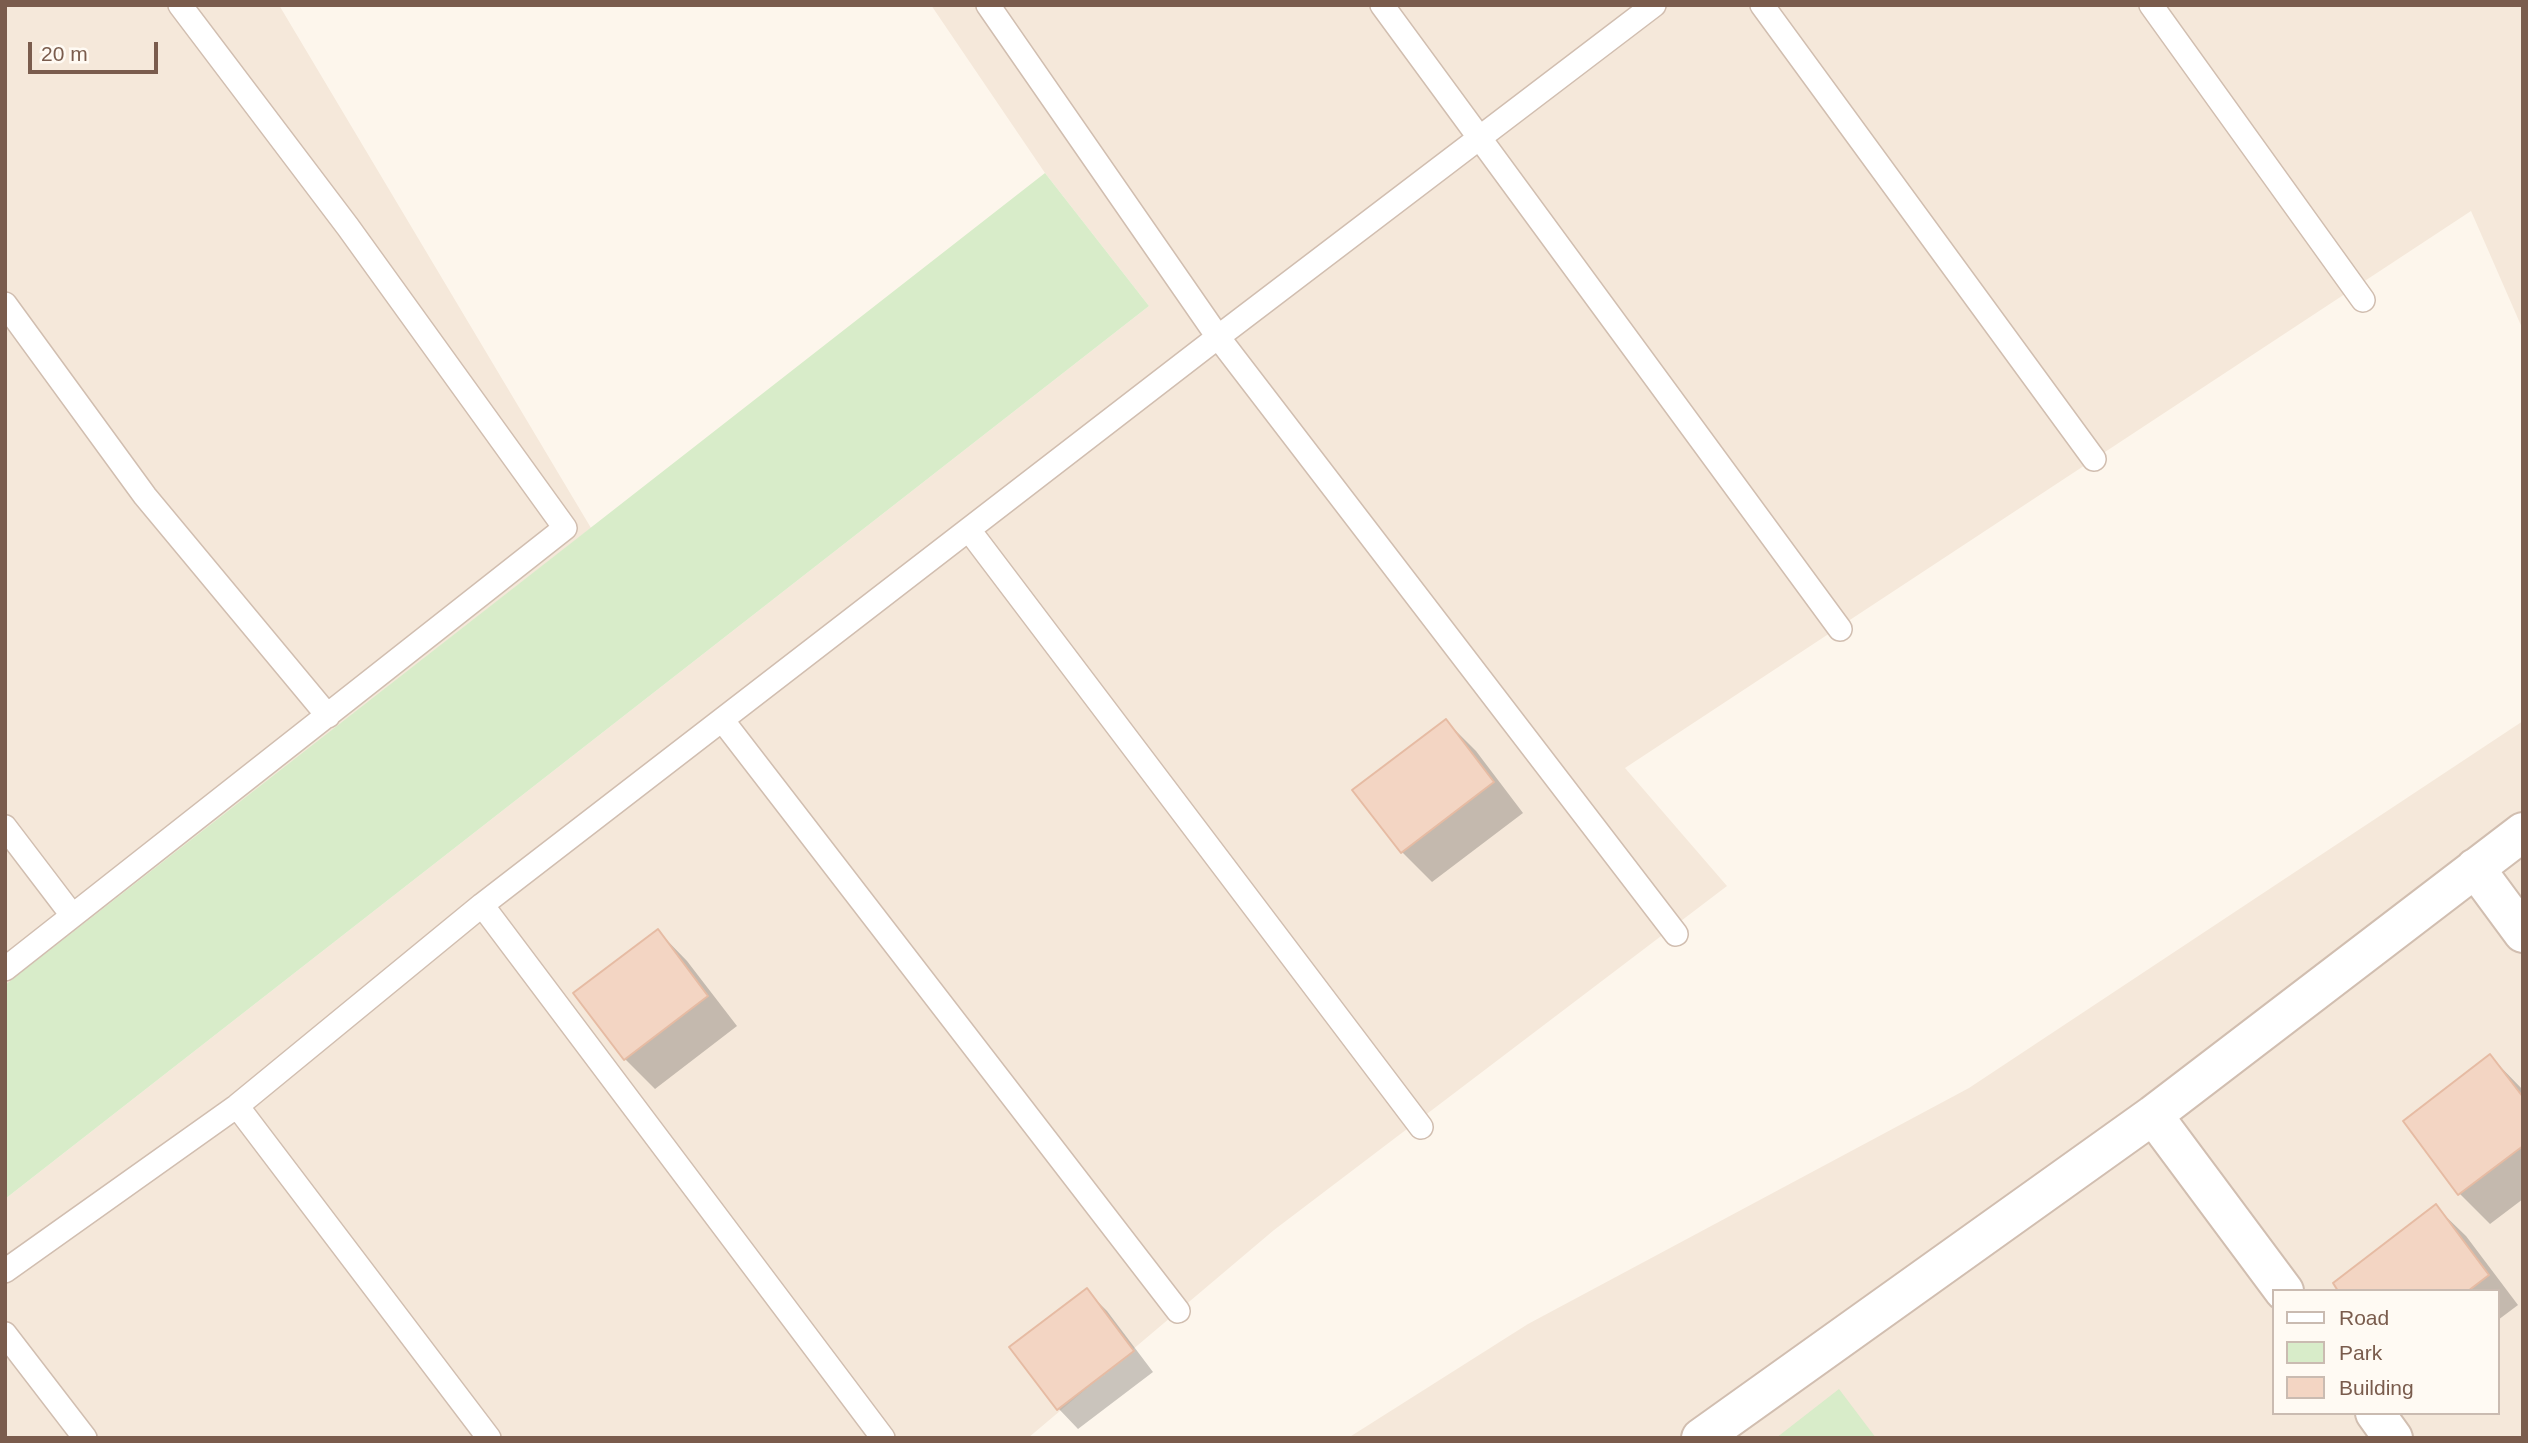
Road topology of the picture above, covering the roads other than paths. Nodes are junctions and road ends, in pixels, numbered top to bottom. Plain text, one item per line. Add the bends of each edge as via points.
1 (180, 5) edge
2 (988, 5) edge
3 (1382, 5) edge
4 (1654, 5) edge
5 (1762, 5) edge
6 (2151, 5) edge
7 (1479, 139) junction
8 (2363, 300) dead end
9 (5, 304) edge
10 (1218, 337) junction
11 (2094, 459) dead end
12 (969, 530) junction
13 (1840, 629) dead end
14 (328, 716) junction
15 (723, 721) junction
16 (5, 827) edge
17 (2523, 831) edge
18 (2475, 868) junction
19 (482, 905) junction
20 (72, 915) junction
21 (2523, 933) edge
22 (1676, 934) dead end
23 (5, 970) edge
24 (237, 1106) junction
25 (2153, 1115) junction
26 (1421, 1127) dead end
27 (5, 1271) edge
28 (2283, 1289) edge
29 (1178, 1311) dead end
30 (5, 1334) edge
31 (2376, 1415) edge
32 (85, 1438) edge
33 (489, 1438) edge
34 (883, 1438) edge
35 (1702, 1438) edge
36 (2393, 1438) edge

1 - 14 lane via 348,227 565,528
2 - 10 lane
3 - 7 lane
4 - 7 lane
5 - 11 lane
6 - 8 lane
7 - 10 lane
7 - 13 lane
9 - 14 lane via 145,496
10 - 12 lane
10 - 22 lane
12 - 15 lane
12 - 26 lane
14 - 20 lane
15 - 19 lane
15 - 29 lane
16 - 20 lane
17 - 18 street
18 - 21 street
18 - 25 street
19 - 24 lane
19 - 34 lane
20 - 23 lane
24 - 27 lane
24 - 33 lane
25 - 28 street
25 - 35 street
30 - 32 lane
31 - 36 street

